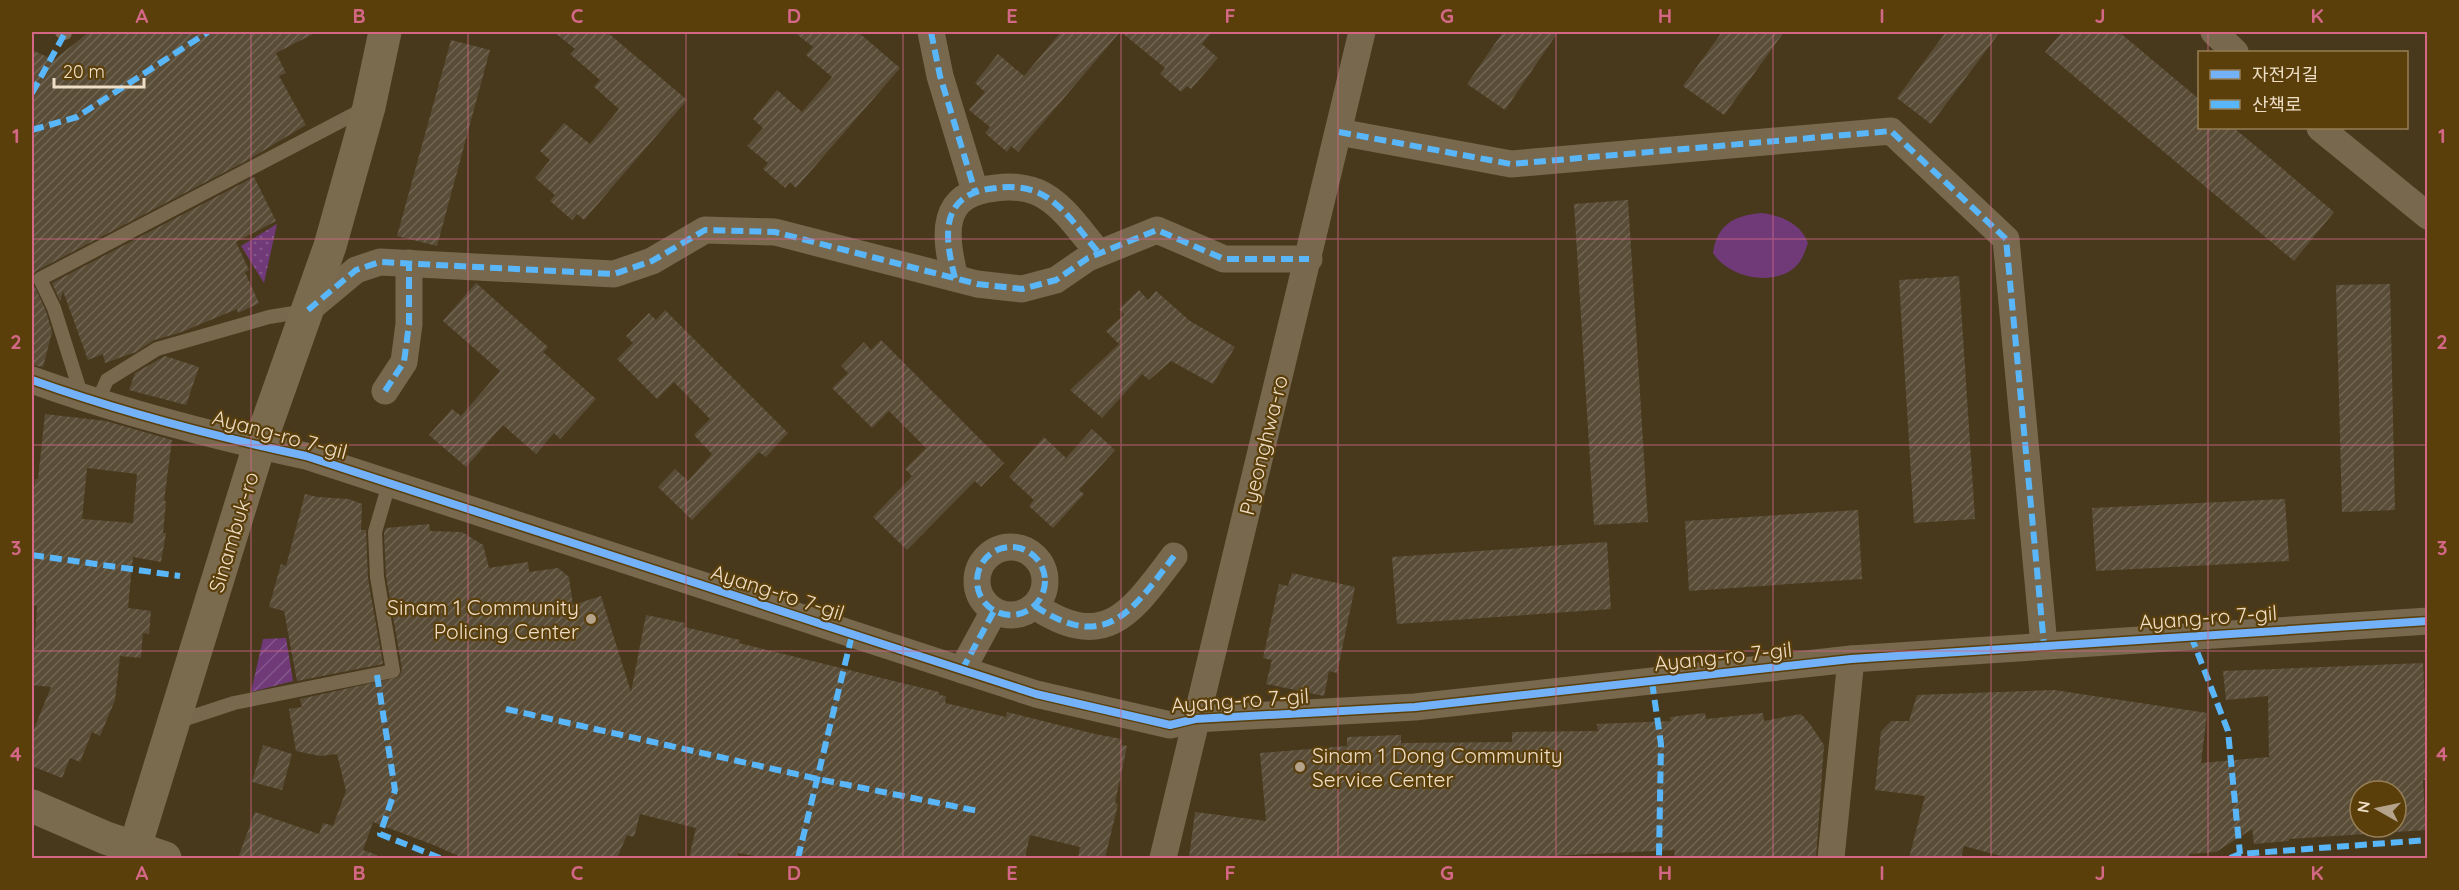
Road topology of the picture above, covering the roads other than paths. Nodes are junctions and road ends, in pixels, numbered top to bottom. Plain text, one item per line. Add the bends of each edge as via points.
1 (385, 32) edge
2 (932, 32) edge
3 (1362, 32) edge
4 (2214, 32) edge
5 (2234, 51) edge
6 (369, 107) junction
7 (2321, 129) edge
8 (1339, 132) junction
9 (975, 191) junction
10 (2427, 216) edge
11 (1099, 253) junction
12 (1309, 259) junction
13 (409, 263) junction
14 (955, 278) junction
15 (308, 310) junction
16 (32, 380) edge
17 (385, 390) dead end
18 (90, 401) junction
19 (259, 446) junction
20 (389, 484) junction
21 (1174, 556) dead end
22 (1035, 606) junction
23 (994, 611) junction
24 (2427, 621) edge
25 (2044, 645) junction
26 (1851, 660) junction
27 (962, 670) junction
28 (1196, 719) junction
29 (176, 722) junction
30 (32, 806) edge
31 (150, 853) edge
32 (1163, 858) edge
33 (1831, 858) edge

1 - 6 main road, Sinambuk-ro
2 - 9 street via 940,76
3 - 8 street, Pyeonghwa-ro
4 - 5 street
6 - 15 main road, Sinambuk-ro
6 - 18 lane via 40,279
7 - 10 street
8 - 12 street, Pyeonghwa-ro
8 - 25 street via 1511,164 1891,131 2006,239
9 - 11 street via 1011,186 1037,192 1058,206
9 - 14 street via 958,204 950,218 948,249
11 - 12 street via 1156,230 1224,259
11 - 14 street via 1056,280 1022,289
12 - 28 street, Pyeonghwa-ro
13 - 14 street via 614,274 652,261 705,230 775,232
13 - 15 street via 380,262 356,270
13 - 17 street via 409,324 404,362
15 - 18 lane via 157,349 107,380
15 - 19 main road, Sinambuk-ro
16 - 18 street, Ayang-ro 7-gil
18 - 19 street, Ayang-ro 7-gil
19 - 20 street, Ayang-ro 7-gil via 306,456
19 - 29 main road, Sinambuk-ro
20 - 27 street, Ayang-ro 7-gil
20 - 29 lane via 375,532 377,577 393,671 234,703
21 - 22 street via 1140,601 1124,615 1100,626 1077,627 1054,619
22 - 23 street via 1018,615
22 - 23 street via 1046,582 1040,561 1031,553 1010,546 990,554 978,573 980,595
23 - 27 street
24 - 25 street, Ayang-ro 7-gil
25 - 26 street, Ayang-ro 7-gil
26 - 28 street, Ayang-ro 7-gil via 1415,707
26 - 33 street
27 - 28 street, Ayang-ro 7-gil via 1036,694 1170,725
28 - 32 street, Pyeonghwa-ro
29 - 31 main road, Sinambuk-ro
30 - 31 main road

